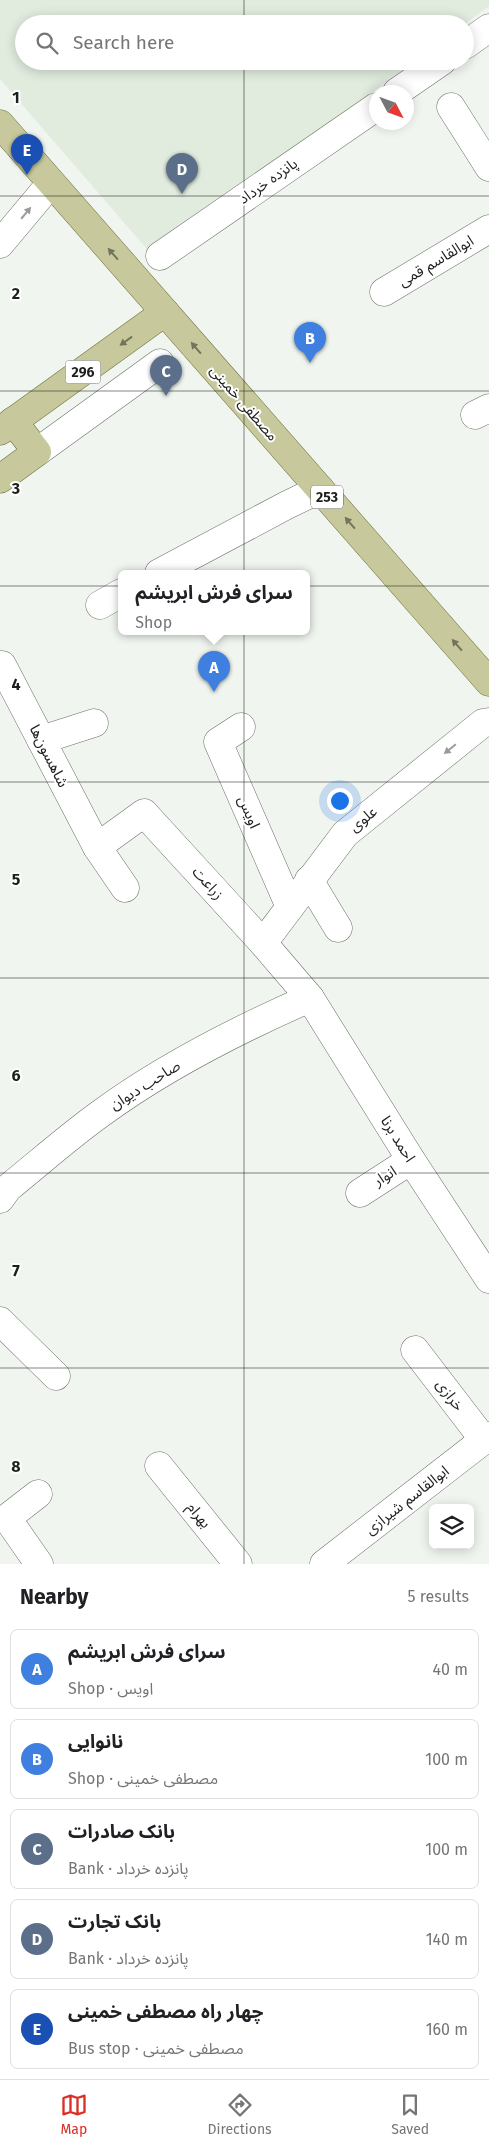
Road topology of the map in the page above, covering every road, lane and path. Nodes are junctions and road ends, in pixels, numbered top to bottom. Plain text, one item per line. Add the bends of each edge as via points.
1 (489, 28) edge
2 (474, 39) edge
3 (429, 70) edge
4 (407, 85) edge
5 (450, 107) dead end
6 (369, 112) edge
7 (0, 124) edge
8 (489, 167) edge
9 (51, 182) junction
10 (489, 229) edge
11 (0, 244) edge
12 (160, 256) dead end
13 (384, 292) dead end
14 (165, 312) junction
15 (160, 363) dead end
16 (6, 426) edge
17 (37, 452) junction
18 (0, 479) edge
19 (320, 489) junction
20 (165, 570) edge
21 (2, 666) dead end
22 (489, 682) edge
23 (489, 722) edge
24 (94, 723) dead end
25 (241, 727) dead end
26 (41, 740) junction
27 (97, 847) junction
28 (309, 880) junction
29 (125, 888) dead end
30 (290, 907) junction
31 (338, 928) dead end
32 (263, 943) junction
33 (310, 998) junction
34 (411, 1160) junction
35 (3, 1186) edge
36 (360, 1192) dead end
37 (489, 1278) edge
38 (0, 1320) edge
39 (415, 1350) dead end
40 (56, 1376) dead end
41 (486, 1438) edge
42 (160, 1466) dead end
43 (38, 1494) dead end
44 (39, 1564) edge
45 (238, 1564) edge
46 (324, 1564) edge

1 - 2 street
3 - 4 street
5 - 8 street
6 - 12 street, پانزده خرداد
7 - 9 main road, مصطفی خمینی / 253
11 -> 9 street
14 -> 9 main road, مصطفی خمینی / 253
10 - 13 street, ابوالقاسم قمی
14 -> 16 main road, 296
19 -> 14 main road, مصطفی خمینی / 253
15 - 17 street
16 - 17 main road
17 - 18 main road
19 - 20 street
22 -> 19 main road, مصطفی خمینی / 253
21 - 26 street, شاهسون‌ها
23 -> 28 street, علوی via 483,723 345,834
24 - 26 street
25 - 30 street, اویس via 218,742
26 - 27 street, شاهسون‌ها
27 - 29 street, شاهسون‌ها
27 - 32 street, زراعت via 144,813
28 - 30 street, علوی
28 - 31 street
30 - 32 street, علوی
32 - 33 street, زراعت
33 - 34 street, احمد برنا
33 - 35 street, صاحب دیوان via 181,1062 100,1113
34 - 36 street, انوار
34 - 37 street, احمد برنا
38 - 40 street
39 - 41 street, خرازی
41 - 46 street, ابوالقاسم شیرازی
42 - 45 street, بهرام
43 - 44 street via 7,1518

